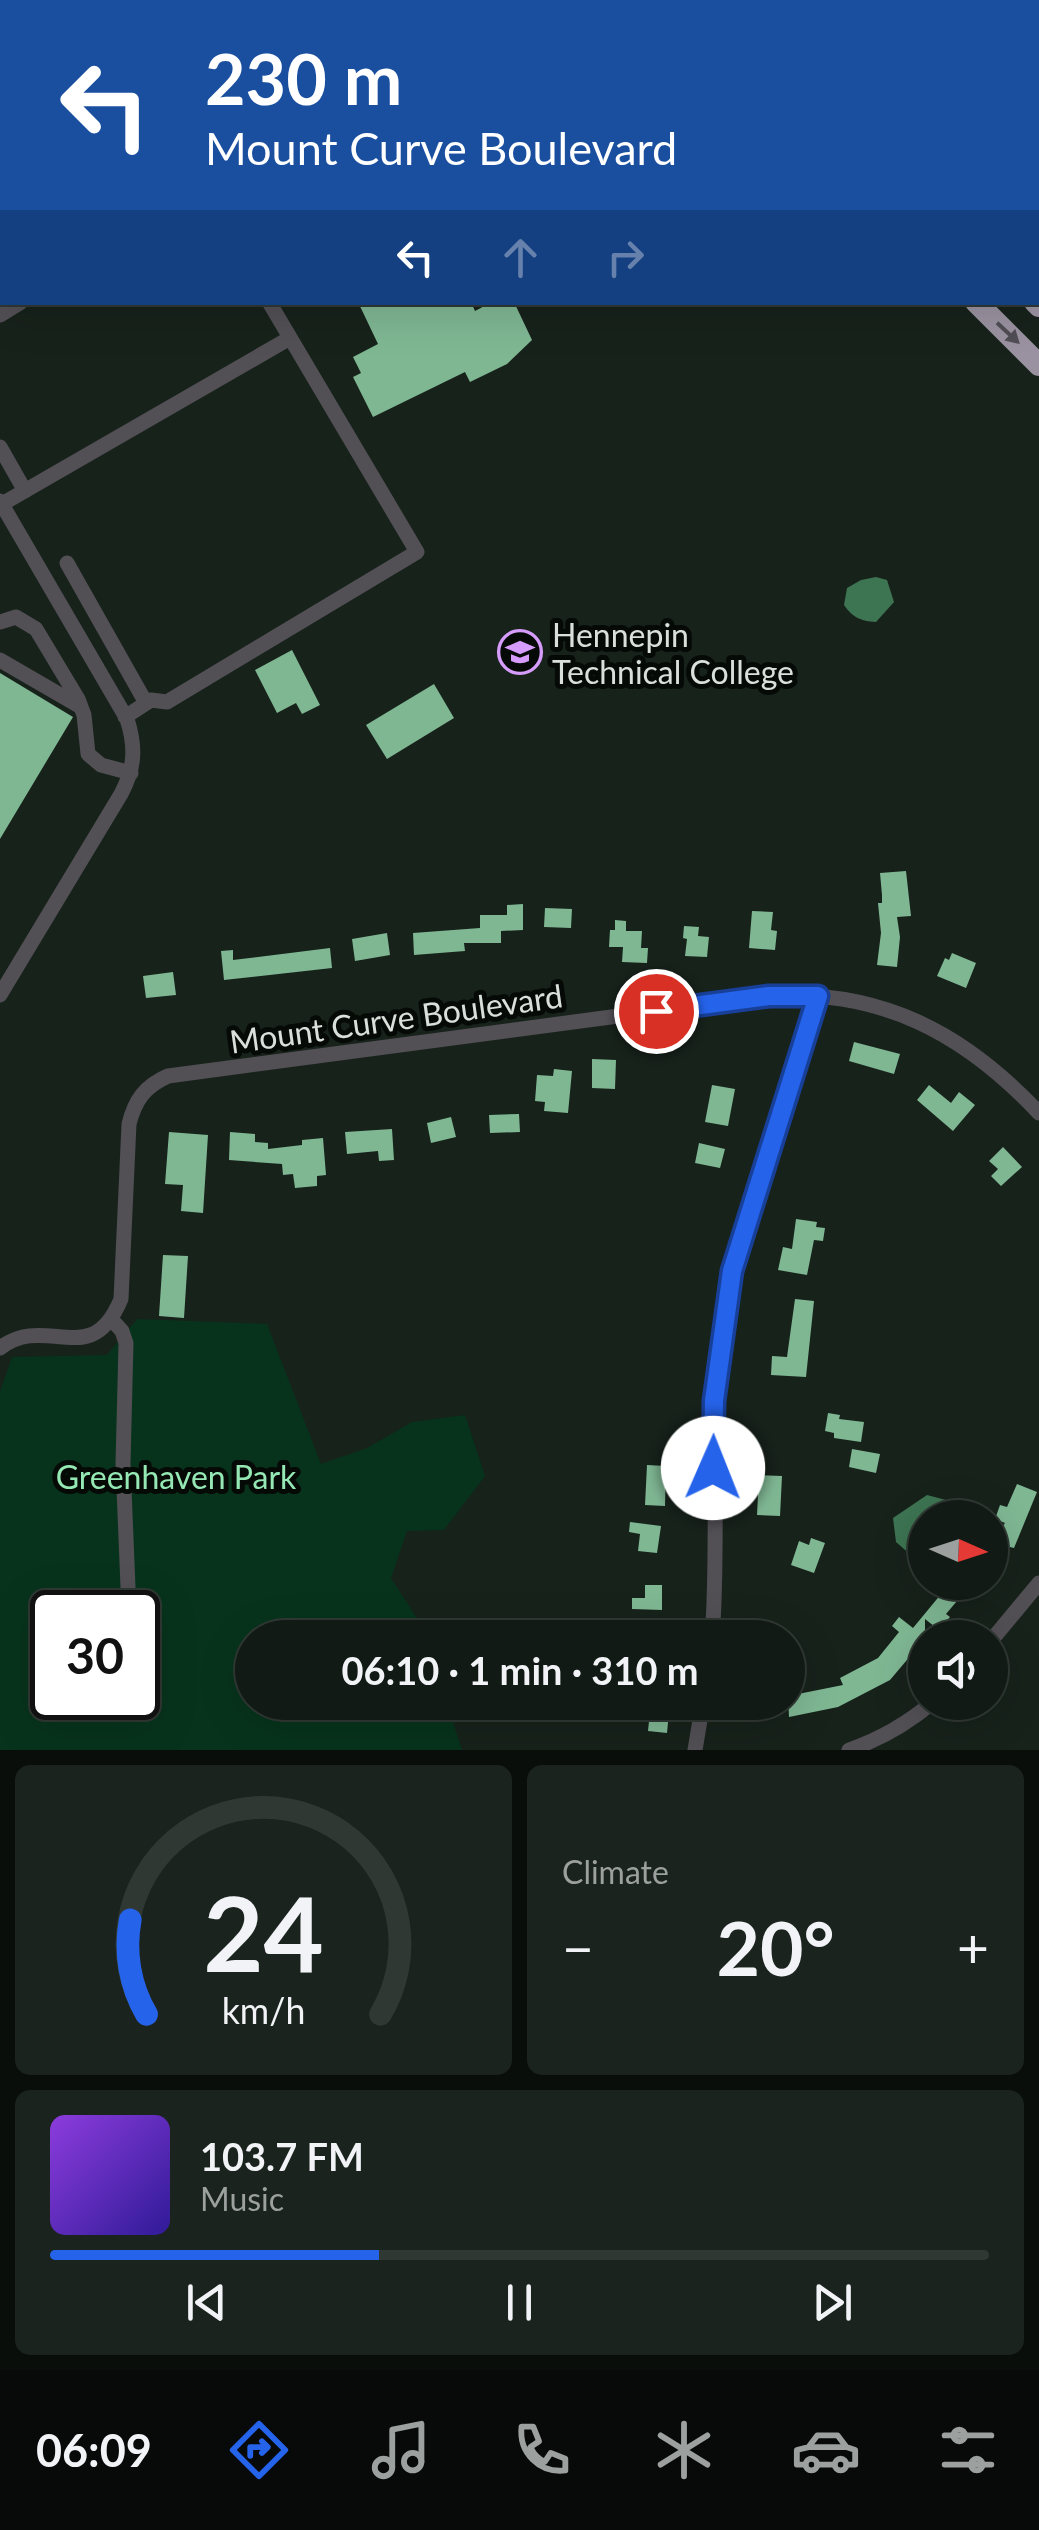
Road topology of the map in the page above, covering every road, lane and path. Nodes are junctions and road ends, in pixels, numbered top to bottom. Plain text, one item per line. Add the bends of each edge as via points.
1 (271, 305) edge
2 (979, 305) edge
3 (290, 338) junction
4 (1039, 365) edge
5 (0, 447) edge
6 (26, 491) junction
7 (1, 503) edge
8 (67, 563) dead end
9 (0, 622) edge
10 (0, 660) edge
11 (146, 703) junction
12 (81, 707) junction
13 (125, 716) junction
14 (131, 773) junction
15 (2, 985) edge
16 (818, 996) junction
17 (1039, 1113) edge
18 (112, 1320) junction
19 (0, 1348) edge
20 (1039, 1584) edge
21 (128, 1590) edge
22 (714, 1620) edge
23 (1008, 1621) edge
24 (700, 1720) edge
25 (913, 1720) edge
26 (695, 1750) edge
27 (849, 1750) edge

1 - 3 street
2 -> 4 highway
3 - 6 street
3 - 11 street via 417,552 167,702
5 - 6 street
6 - 7 street
7 - 13 street
8 - 11 street
9 - 12 street via 16,617 36,629
10 - 12 street
11 - 13 street
12 - 14 street via 88,754 100,765
13 - 14 street via 134,740
14 - 15 street
16 - 17 street, Mount Curve Boulevard via 872,1004 943,1032 984,1060
16 - 18 street, Mount Curve Boulevard via 769,996 168,1076 132,1108 122,1299
16 - 22 street via 741,1240 721,1336 714,1401
18 - 19 street via 85,1338 34,1336
18 - 21 street via 126,1343
20 - 23 street
24 - 26 street
25 - 27 street

